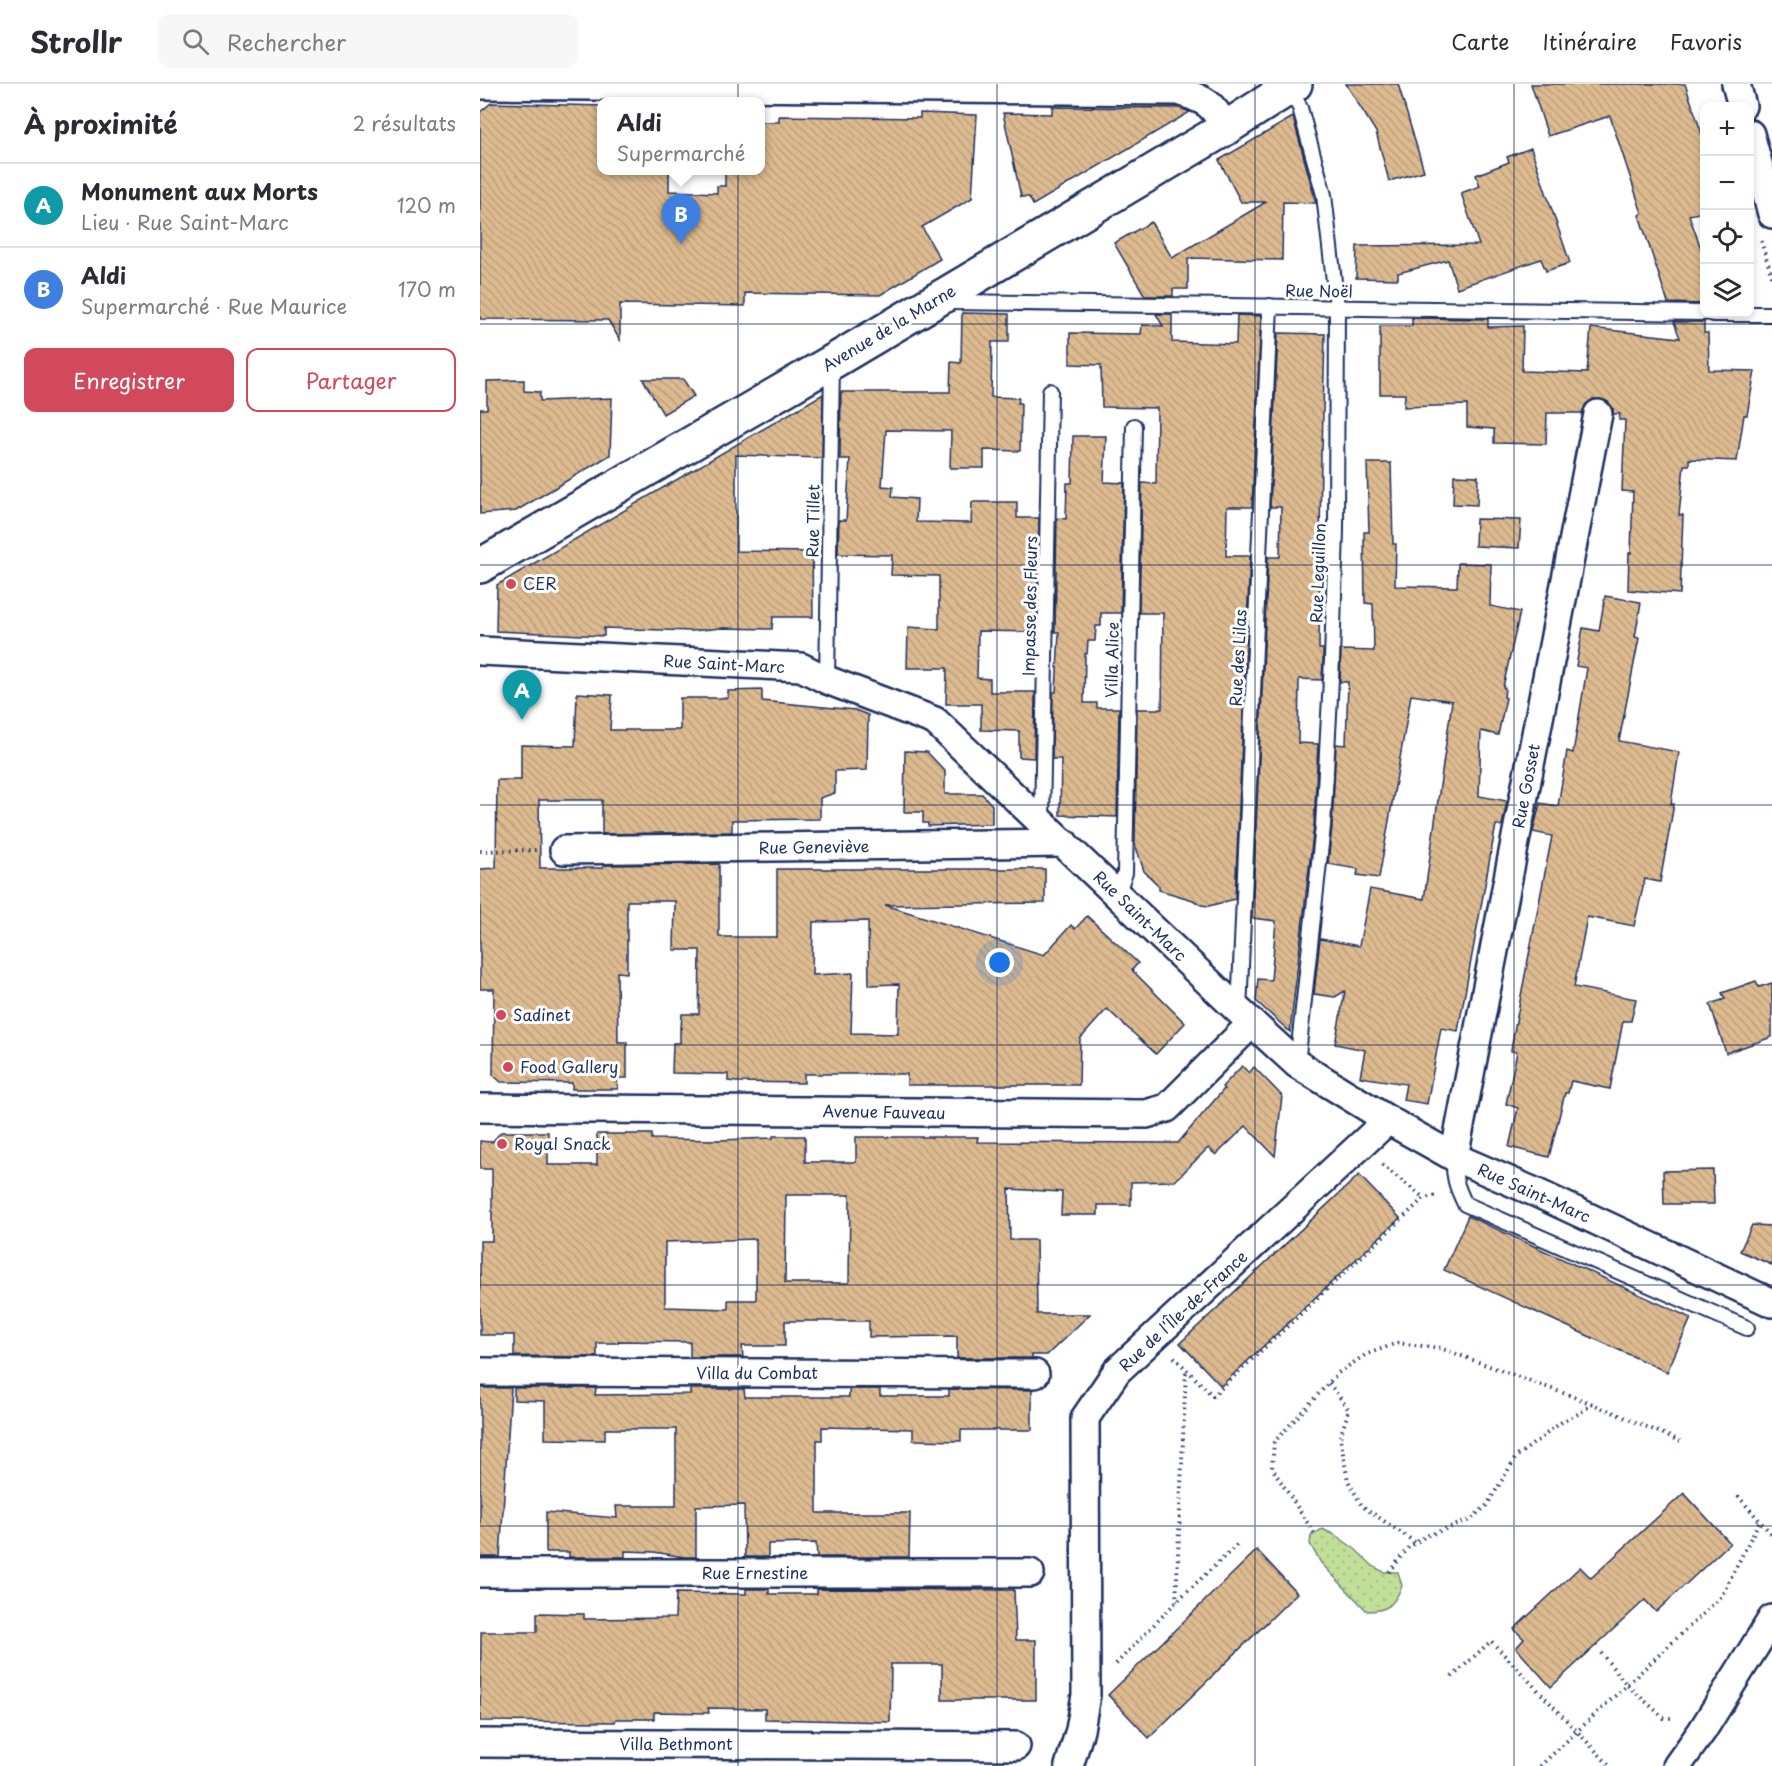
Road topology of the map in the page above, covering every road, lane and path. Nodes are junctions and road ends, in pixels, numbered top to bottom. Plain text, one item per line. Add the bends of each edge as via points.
1 (1736, 84) edge
2 (480, 85) edge
3 (1291, 85) edge
4 (1741, 102) edge
5 (1226, 128) junction
6 (1754, 151) edge
7 (1772, 214) edge
8 (932, 302) junction
9 (1270, 306) junction
10 (1337, 308) junction
11 (1700, 313) edge
12 (1754, 314) edge
13 (1772, 314) edge
14 (832, 362) junction
15 (1050, 391) dead end
16 (1598, 414) dead end
17 (1134, 426) dead end
18 (480, 566) edge
19 (480, 651) edge
20 (827, 680) junction
21 (1042, 822) junction
22 (1064, 843) junction
23 (564, 850) joint
24 (480, 851) edge
25 (1117, 894) junction
26 (1246, 1017) junction
27 (1297, 1064) junction
28 (480, 1108) edge
29 (1388, 1120) junction
30 (1454, 1157) junction
31 (1344, 1161) junction
32 (1458, 1189) junction
33 (1424, 1198) junction
34 (1772, 1303) edge
35 (1747, 1328) dead end
36 (1155, 1337) junction
37 (1186, 1369) junction
38 (480, 1372) edge
39 (1035, 1374) dead end
40 (1329, 1383) junction
41 (1593, 1404) junction
42 (1680, 1441) dead end
43 (1738, 1496) dead end
44 (1760, 1520) junction
45 (1314, 1533) dead end
46 (1772, 1535) edge
47 (1240, 1542) dead end
48 (1416, 1543) junction
49 (1389, 1572) dead end
50 (480, 1573) edge
51 (1030, 1573) dead end
52 (1176, 1602) junction
53 (1772, 1619) edge
54 (1601, 1653) dead end
55 (1452, 1677) dead end
56 (1627, 1685) junction
57 (1086, 1695) junction
58 (1702, 1731) junction
59 (1577, 1732) junction
60 (480, 1743) edge
61 (1016, 1746) dead end
62 (1069, 1766) edge
63 (1540, 1766) edge
64 (1610, 1766) edge
65 (1677, 1766) edge

1 - 4 street
2 - 5 street via 1179,91 1215,108
3 - 5 street, Avenue de la Marne
3 - 10 lane, Rue Leguillon via 1323,195
5 - 8 street, Avenue de la Marne
6 - 7 street
8 - 9 lane, Rue Noël
8 - 14 street, Avenue de la Marne
9 - 10 lane, Rue Noël
9 - 26 lane, Rue des Lilas
10 - 11 lane, Rue Noël
10 - 27 lane, Rue Leguillon via 1331,683 1323,826
12 - 13 lane
14 - 18 street, Avenue de la Marne
14 - 20 lane, Rue Tillet
15 - 21 lane, Impasse des Fleurs
16 - 30 street, Rue Gosset
17 - 25 lane, Villa Alice via 1125,873
19 - 20 street, Rue Saint-Marc via 801,667
20 - 21 street, Rue Saint-Marc via 935,721
21 - 22 street, Rue Saint-Marc
22 - 23 street, Rue Geneviève
22 - 25 street, Rue Saint-Marc
23 - 24 path
25 - 26 street, Rue Saint-Marc
26 - 27 street, Rue Saint-Marc
26 - 28 street, Avenue Fauveau via 1167,1108 1146,1114
27 - 29 street, Rue Saint-Marc
29 - 30 street, Rue Saint-Marc
29 - 31 street, Rue de l'Île-de-France
30 - 32 lane via 1453,1174
30 - 34 street, Rue Saint-Marc
31 - 33 path via 1361,1175 1376,1160
31 - 36 street, Rue de l'Île-de-France
32 - 33 path
32 - 35 lane via 1465,1204
33 - 37 path via 1213,1396
36 - 37 path
36 - 57 street, Rue de l'Île-de-France via 1117,1371 1085,1418
37 - 52 path
38 - 39 street, Villa du Combat
40 - 41 path via 1365,1355 1397,1343 1440,1348
40 - 45 path via 1274,1442 1272,1468
40 - 48 path via 1348,1410 1340,1437 1348,1481 1362,1506
41 - 42 path
41 - 48 path via 1563,1421 1516,1457 1487,1505 1470,1520
43 - 44 path
44 - 46 path
44 - 56 path via 1721,1597
47 - 52 path
48 - 49 path
50 - 51 street, Rue Ernestine
52 - 57 path
53 - 58 street
54 - 56 path
55 - 59 path via 1491,1641
56 - 58 path via 1664,1718 1681,1718
56 - 59 path
57 - 62 street, Rue de l'Île-de-France
58 - 65 street
59 - 63 path
59 - 64 path
60 - 61 street, Villa Bethmont

